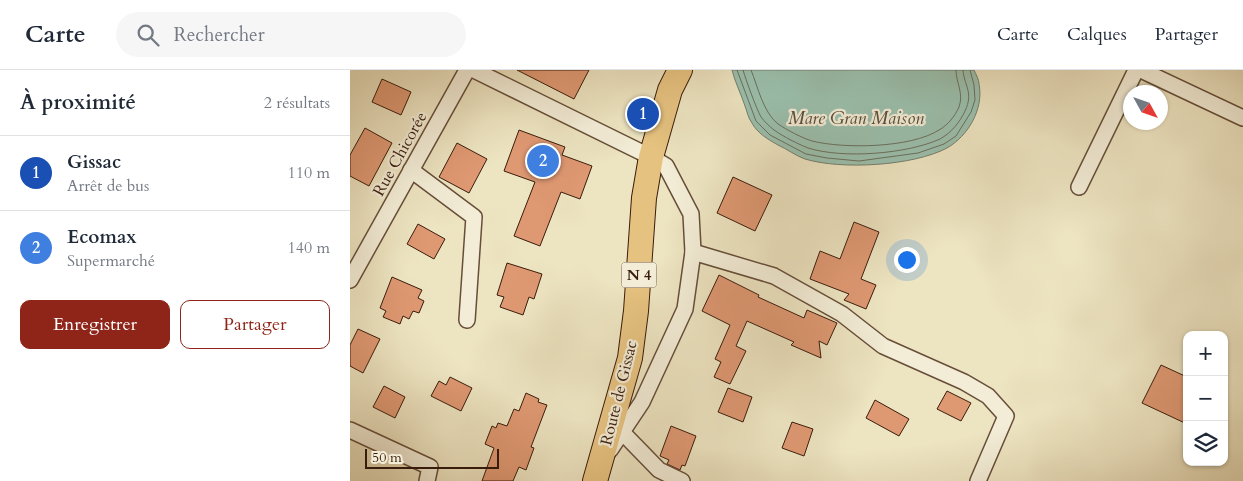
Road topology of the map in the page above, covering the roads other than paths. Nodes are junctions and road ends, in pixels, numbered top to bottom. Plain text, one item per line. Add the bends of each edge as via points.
1 (467, 70) edge
2 (474, 70) edge
3 (680, 70) edge
4 (1136, 70) edge
5 (1141, 70) edge
6 (503, 77) edge
7 (1243, 118) edge
8 (651, 157) junction
9 (411, 170) junction
10 (1079, 187) dead end
11 (693, 252) junction
12 (350, 280) edge
13 (467, 320) dead end
14 (350, 430) edge
15 (622, 432) junction
16 (598, 473) edge
17 (427, 481) edge
18 (682, 481) edge
19 (978, 481) edge

1 - 9 street, Rue Chicorée
2 - 6 street
3 - 8 main road, Route de Gissac / N 4 via 670,90
4 - 10 street
5 - 7 street
6 - 8 street
8 - 11 street via 666,166 691,214
8 - 16 main road, Route de Gissac / N 4 via 644,198 630,358
9 - 12 street, Rue Chicorée
9 - 13 street via 474,217
11 - 15 street via 685,309 642,402
11 - 19 street via 774,276 842,314 883,346 988,396 1006,416
14 - 17 street via 430,467
15 - 16 street
15 - 18 street via 659,470

